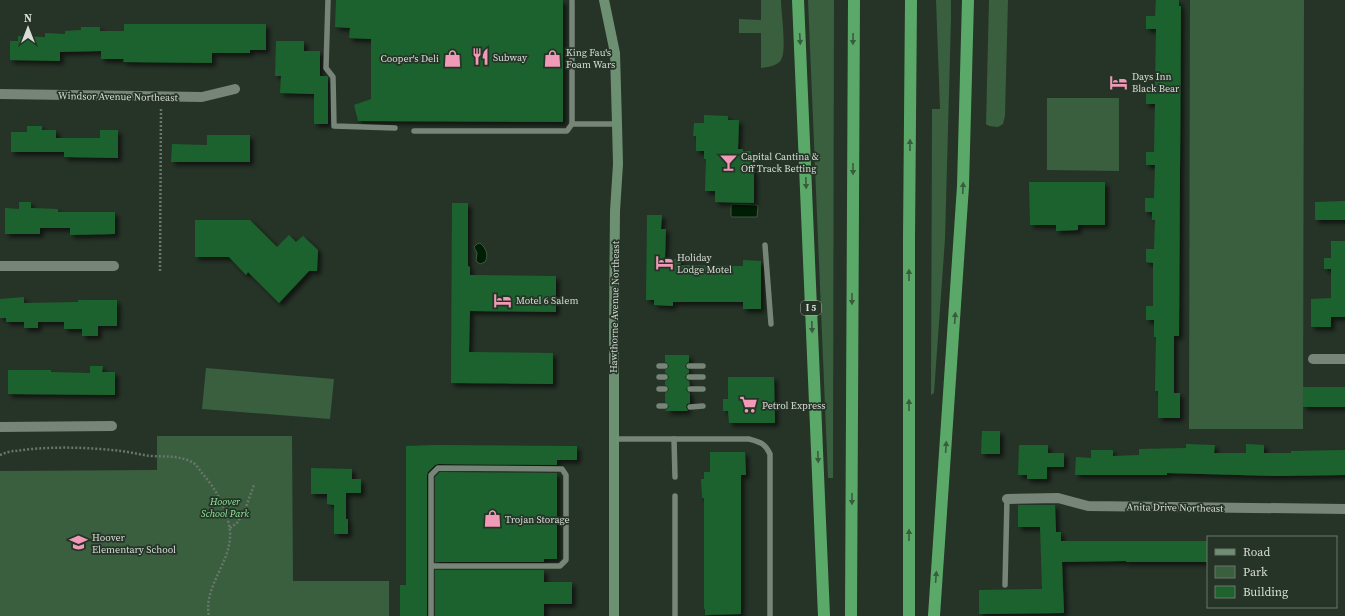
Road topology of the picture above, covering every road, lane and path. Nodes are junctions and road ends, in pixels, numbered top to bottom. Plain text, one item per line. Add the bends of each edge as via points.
1 (328, 0) edge
2 (572, 0) edge
3 (604, 0) edge
4 (798, 0) edge
5 (854, 0) edge
6 (911, 0) edge
7 (968, 0) edge
8 (235, 89) dead end
9 (0, 94) edge
10 (161, 96) junction
11 (572, 124) junction
12 (618, 124) junction
13 (394, 128) dead end
14 (414, 131) dead end
15 (765, 245) dead end
16 (0, 266) edge
17 (114, 266) dead end
18 (160, 271) dead end
19 (771, 324) dead end
20 (1313, 359) dead end
21 (1345, 359) edge
22 (689, 366) dead end
23 (703, 366) dead end
24 (689, 376) dead end
25 (703, 376) dead end
26 (690, 389) dead end
27 (703, 389) dead end
28 (658, 406) dead end
29 (665, 406) dead end
30 (690, 406) dead end
31 (703, 406) dead end
32 (112, 426) dead end
33 (0, 427) edge
34 (614, 439) junction
35 (674, 439) junction
36 (0, 454) edge
37 (675, 477) dead end
38 (254, 485) dead end
39 (675, 496) dead end
40 (1007, 499) joint
41 (1345, 509) edge
42 (229, 528) junction
43 (431, 566) junction
44 (1005, 586) dead end
45 (208, 616) edge
46 (431, 616) edge
47 (614, 616) edge
48 (675, 616) edge
49 (770, 616) edge
50 (824, 616) edge
51 (852, 616) edge
52 (909, 616) edge
53 (934, 616) edge

1 - 13 lane via 326,68 333,77 334,126
2 - 11 lane
3 - 12 main road, Hawthorne Avenue Northeast via 615,53
4 -> 50 highway, I 5
5 -> 51 highway
52 -> 6 highway
53 -> 7 highway via 963,186
8 - 10 street, Windsor Avenue Northeast via 202,97
9 - 10 street, Windsor Avenue Northeast
10 - 18 path
11 - 12 lane
11 - 14 lane via 567,131
12 - 34 main road, Hawthorne Avenue Northeast
15 - 19 lane
16 - 17 street
20 - 21 street
22 - 23 lane
24 - 25 lane
26 - 27 lane
28 - 29 lane
30 - 31 lane
32 - 33 street
34 - 35 lane
34 - 47 main road, Hawthorne Avenue Northeast
35 - 37 lane
35 - 49 lane via 749,439 767,447 770,454
36 - 42 path via 60,448 177,456 194,462 207,478 223,506
38 - 42 path via 238,522
39 - 48 lane
40 - 41 street, Anita Drive Northeast via 1058,498 1088,506
40 - 44 lane
42 - 45 path via 226,553 208,601
43 - 43 lane via 431,475 438,468 562,469 566,475 566,560 560,566
43 - 46 lane

